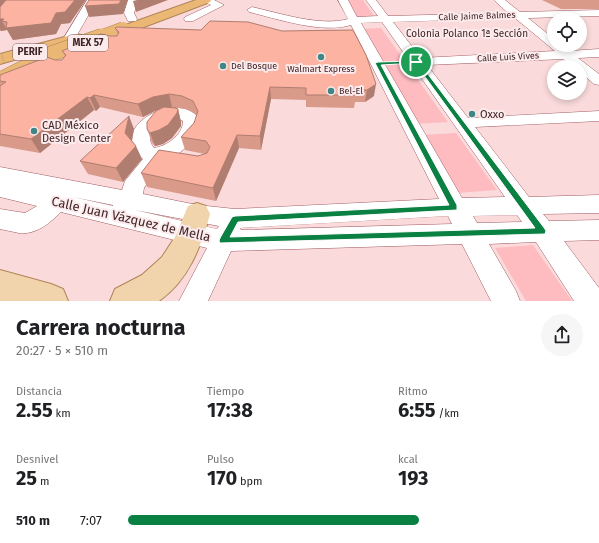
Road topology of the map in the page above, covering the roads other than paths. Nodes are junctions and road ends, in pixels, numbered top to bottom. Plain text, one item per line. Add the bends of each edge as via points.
1 (92, 0) edge
2 (133, 0) edge
3 (198, 0) edge
4 (371, 0) edge
5 (500, 0) edge
6 (511, 0) edge
7 (341, 1) edge
8 (252, 10) dead end
9 (599, 13) edge
10 (527, 17) junction
11 (132, 18) junction
12 (599, 18) edge
13 (189, 19) dead end
14 (354, 22) junction
15 (387, 22) junction
16 (547, 28) edge
17 (547, 33) edge
18 (104, 37) junction
19 (68, 42) junction
20 (116, 43) edge
21 (547, 52) edge
22 (571, 52) edge
23 (577, 52) edge
24 (599, 53) edge
25 (585, 54) junction
26 (0, 60) edge
27 (416, 62) junction
28 (599, 64) edge
29 (0, 80) edge
30 (599, 81) edge
31 (599, 116) edge
32 (462, 123) junction
33 (188, 158) edge
34 (0, 174) edge
35 (0, 189) edge
36 (64, 195) junction
37 (599, 204) edge
38 (522, 205) junction
39 (454, 207) junction
40 (124, 208) junction
41 (0, 219) edge
42 (194, 224) junction
43 (229, 230) junction
44 (599, 230) edge
45 (542, 231) junction
46 (469, 234) junction
47 (0, 286) edge
48 (51, 301) edge
49 (127, 301) edge
50 (193, 301) edge
51 (506, 301) edge
52 (591, 301) edge

1 - 19 street
2 - 11 street via 129,13
3 - 11 highway, MEX 57
3 - 13 street via 216,7
3 - 18 highway, MEX 57
3 - 19 highway
3 - 29 highway, bridge via 53,53
4 - 15 street
5 - 10 street
6 - 10 street
7 - 14 street
8 - 14 street, Calle Jaime Balmes via 323,24
9 - 10 street, Calle Jaime Balmes
10 - 12 street, Calle Jaime Balmes
10 - 15 street, Calle Jaime Balmes
10 - 16 street
10 - 17 street
11 - 19 highway, MEX 57
14 - 15 street, Calle Jaime Balmes
14 - 39 street
15 - 27 street
18 - 20 street
18 - 29 highway, MEX 57 via 56,62
19 - 26 highway, PERIF
19 - 29 highway via 44,52
21 - 27 street, Calle Luis Vives
22 - 30 street
23 - 25 street, Calle Luis Vives
24 - 25 street, Calle Luis Vives
25 - 28 street
27 - 32 street
31 - 32 street
32 - 38 street
33 - 40 street via 158,155 133,187
34 - 36 street, Calle Juan Vázquez de Mella
35 - 36 street, Calle Juan Vázquez de Mella
36 - 40 street, Calle Juan Vázquez de Mella
36 - 41 street via 40,217 30,222
37 - 38 street, Calle Juan Vázquez de Mella
38 - 39 street, Calle Juan Vázquez de Mella
38 - 45 street
39 - 43 street, Calle Juan Vázquez de Mella
39 - 46 street
40 - 42 street, Calle Juan Vázquez de Mella
42 - 43 street, Calle Juan Vázquez de Mella
42 - 49 main road via 182,255 174,267 150,289
43 - 46 street, Calle Juan Vázquez de Mella
43 - 50 street
44 - 45 street, Calle Juan Vázquez de Mella
45 - 46 street, Calle Juan Vázquez de Mella
45 - 52 street
46 - 51 street
47 - 48 main road

